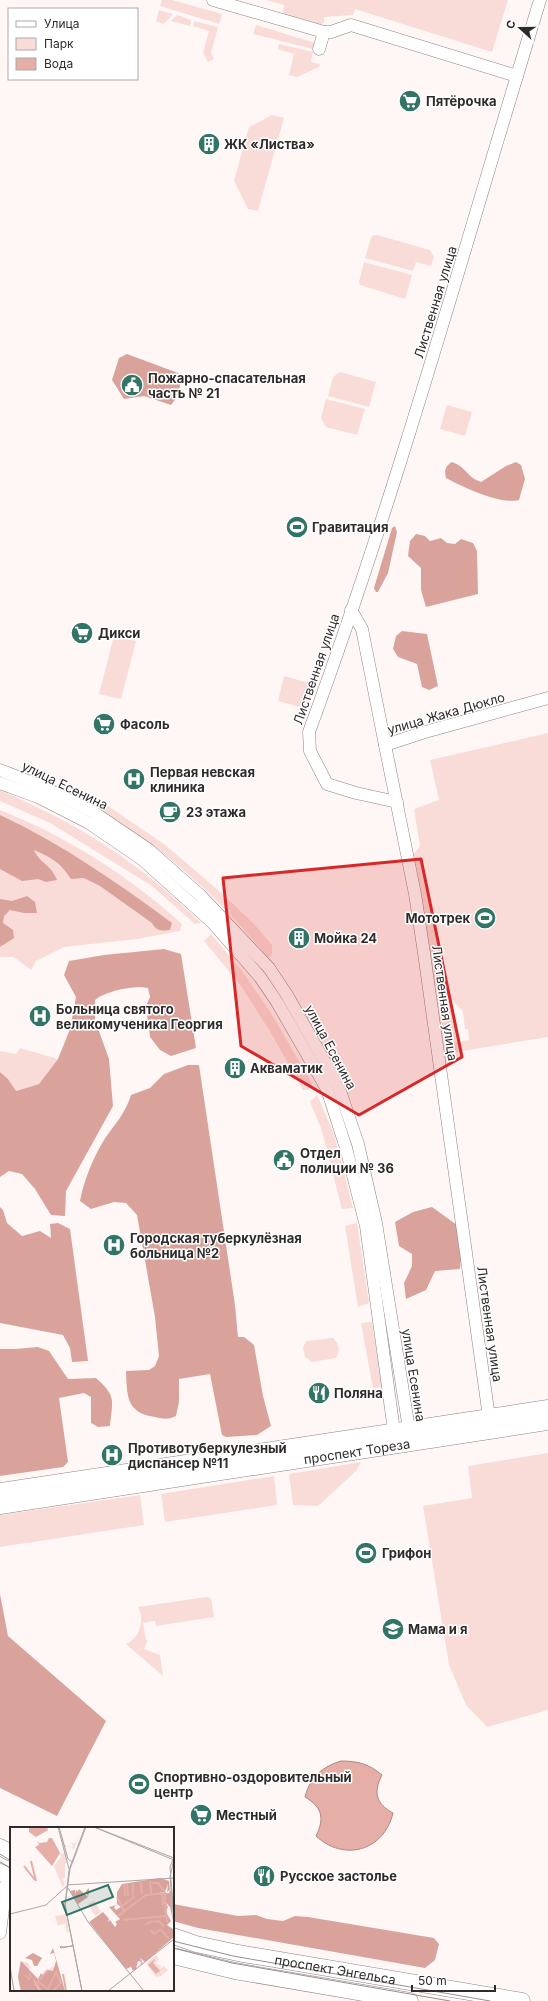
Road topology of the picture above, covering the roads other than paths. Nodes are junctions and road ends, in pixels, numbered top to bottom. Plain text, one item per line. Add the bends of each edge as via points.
1 (213, 0) edge
2 (540, 0) edge
3 (324, 32) junction
4 (319, 49) dead end
5 (517, 76) junction
6 (352, 610) junction
7 (548, 698) edge
8 (385, 745) junction
9 (0, 770) edge
10 (0, 783) edge
11 (397, 802) junction
12 (548, 1408) edge
13 (489, 1417) junction
14 (548, 1422) edge
15 (402, 1435) junction
16 (0, 1491) edge
17 (0, 1506) edge
18 (0, 1847) edge
19 (10, 1852) edge
20 (7, 1875) edge
21 (0, 1933) edge
22 (174, 1936) edge
23 (174, 1956) edge
24 (410, 2001) edge
25 (522, 2001) edge

1 - 3 street
2 - 5 street, Лиственная улица
3 - 4 street
3 - 5 street via 351,25
5 - 6 street, Лиственная улица via 488,178
6 - 8 street, Лиственная улица via 362,629
6 - 11 street, Лиственная улица via 309,732 310,751 327,784
7 - 8 street, улица Жака Дюкло
8 - 11 street, улица Жака Дюкло
9 - 15 street, улица Есенина via 41,786 93,812 149,850 206,900 268,968 287,995 338,1085 358,1144 376,1223
10 - 15 street, улица Есенина via 38,797 89,823 143,860 213,923 260,977 277,1002 327,1089 346,1148 366,1226
11 - 13 street, Лиственная улица via 424,953
12 - 13 main road, проспект Тореза
13 - 15 main road, проспект Тореза
14 - 15 main road, проспект Тореза
15 - 16 main road, проспект Тореза
15 - 17 main road, проспект Тореза
18 - 19 main road
20 - 21 street
22 - 25 main road, проспект Энгельса via 238,1953
23 - 24 main road, проспект Энгельса via 235,1971

